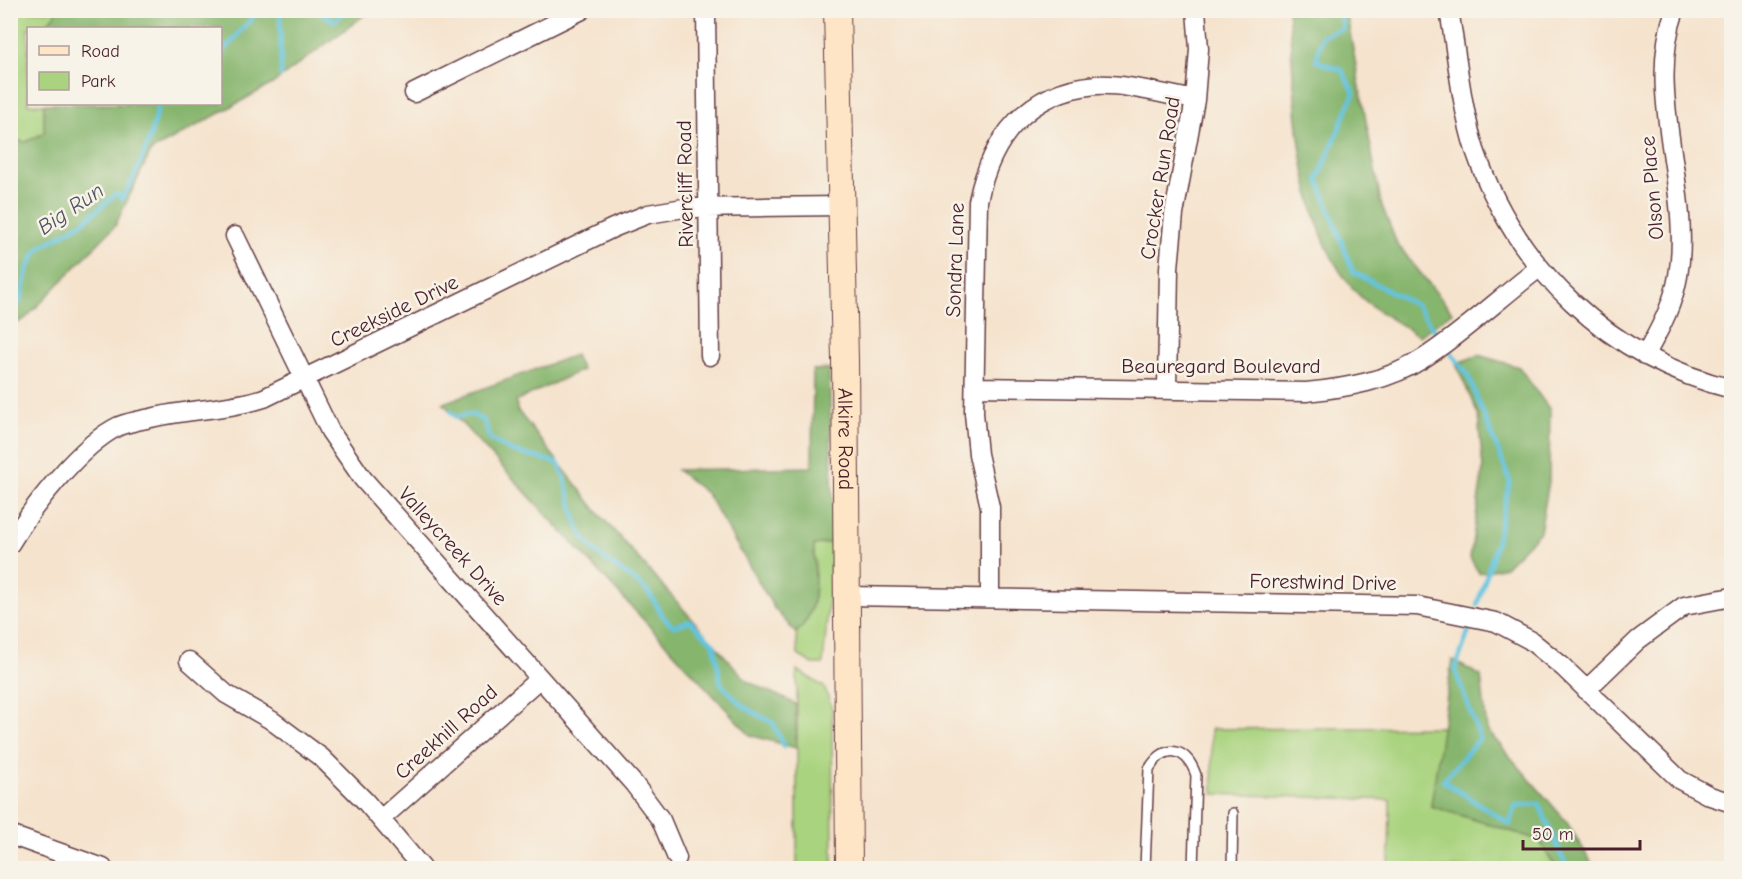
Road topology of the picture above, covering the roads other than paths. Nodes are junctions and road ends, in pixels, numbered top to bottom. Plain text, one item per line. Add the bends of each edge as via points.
1 (582, 10) edge
2 (706, 10) edge
3 (837, 10) edge
4 (1196, 10) edge
5 (1449, 10) edge
6 (1675, 10) edge
7 (414, 93) dead end
8 (1195, 100) junction
9 (842, 206) junction
10 (708, 209) junction
11 (235, 236) dead end
12 (1539, 268) junction
13 (711, 356) dead end
14 (1645, 356) junction
15 (305, 379) junction
16 (975, 387) junction
17 (1167, 389) junction
18 (1731, 389) edge
19 (10, 544) edge
20 (848, 596) junction
21 (1731, 597) edge
22 (990, 598) junction
23 (189, 662) dead end
24 (540, 678) junction
25 (1586, 690) junction
26 (1731, 803) edge
27 (1233, 813) dead end
28 (381, 819) junction
29 (10, 835) edge
30 (677, 858) dead end
31 (103, 868) edge
32 (422, 868) edge
33 (849, 868) edge
34 (1145, 868) edge
35 (1193, 868) edge
36 (1232, 868) edge

1 - 7 street
2 - 10 street, Rivercliff Road
3 - 9 main road, Alkire Road
4 - 8 street, Crocker Run Road
5 - 12 street via 1475,149 1511,228
6 - 14 street, Olson Place via 1666,54 1666,82 1680,240 1679,274 1673,301
8 - 16 street, Sondra Lane via 1097,85 1047,99 1007,131 992,152 978,201
8 - 17 street, Crocker Run Road via 1168,268
9 - 10 street, Creekside Drive
9 - 20 main road, Alkire Road
10 - 13 street, Rivercliff Road
10 - 15 street, Creekside Drive via 676,209 637,218
11 - 15 street, Valleycreek Drive
12 - 14 street via 1576,308
12 - 17 street, Beauregard Boulevard via 1423,359 1375,380 1306,392
14 - 18 street
15 - 19 street, Creekside Drive via 244,404 153,417 120,426 91,445 65,470
15 - 24 street, Valleycreek Drive via 330,431 363,479
16 - 17 street, Beauregard Boulevard
16 - 22 street, Sondra Lane via 978,453 990,507
20 - 22 street, Forestwind Drive
20 - 33 main road, Alkire Road
21 - 25 street via 1684,606 1638,640
22 - 25 street, Forestwind Drive via 1417,606 1496,622 1530,640
23 - 28 street via 226,694 271,720 322,758
24 - 28 street, Creekhill Road
24 - 30 street, Valleycreek Drive via 634,784 661,820
25 - 26 street, Forestwind Drive via 1680,780
27 - 36 lane
28 - 32 street
29 - 31 street
34 - 35 lane via 1149,769 1157,756 1169,751 1182,753 1196,775

